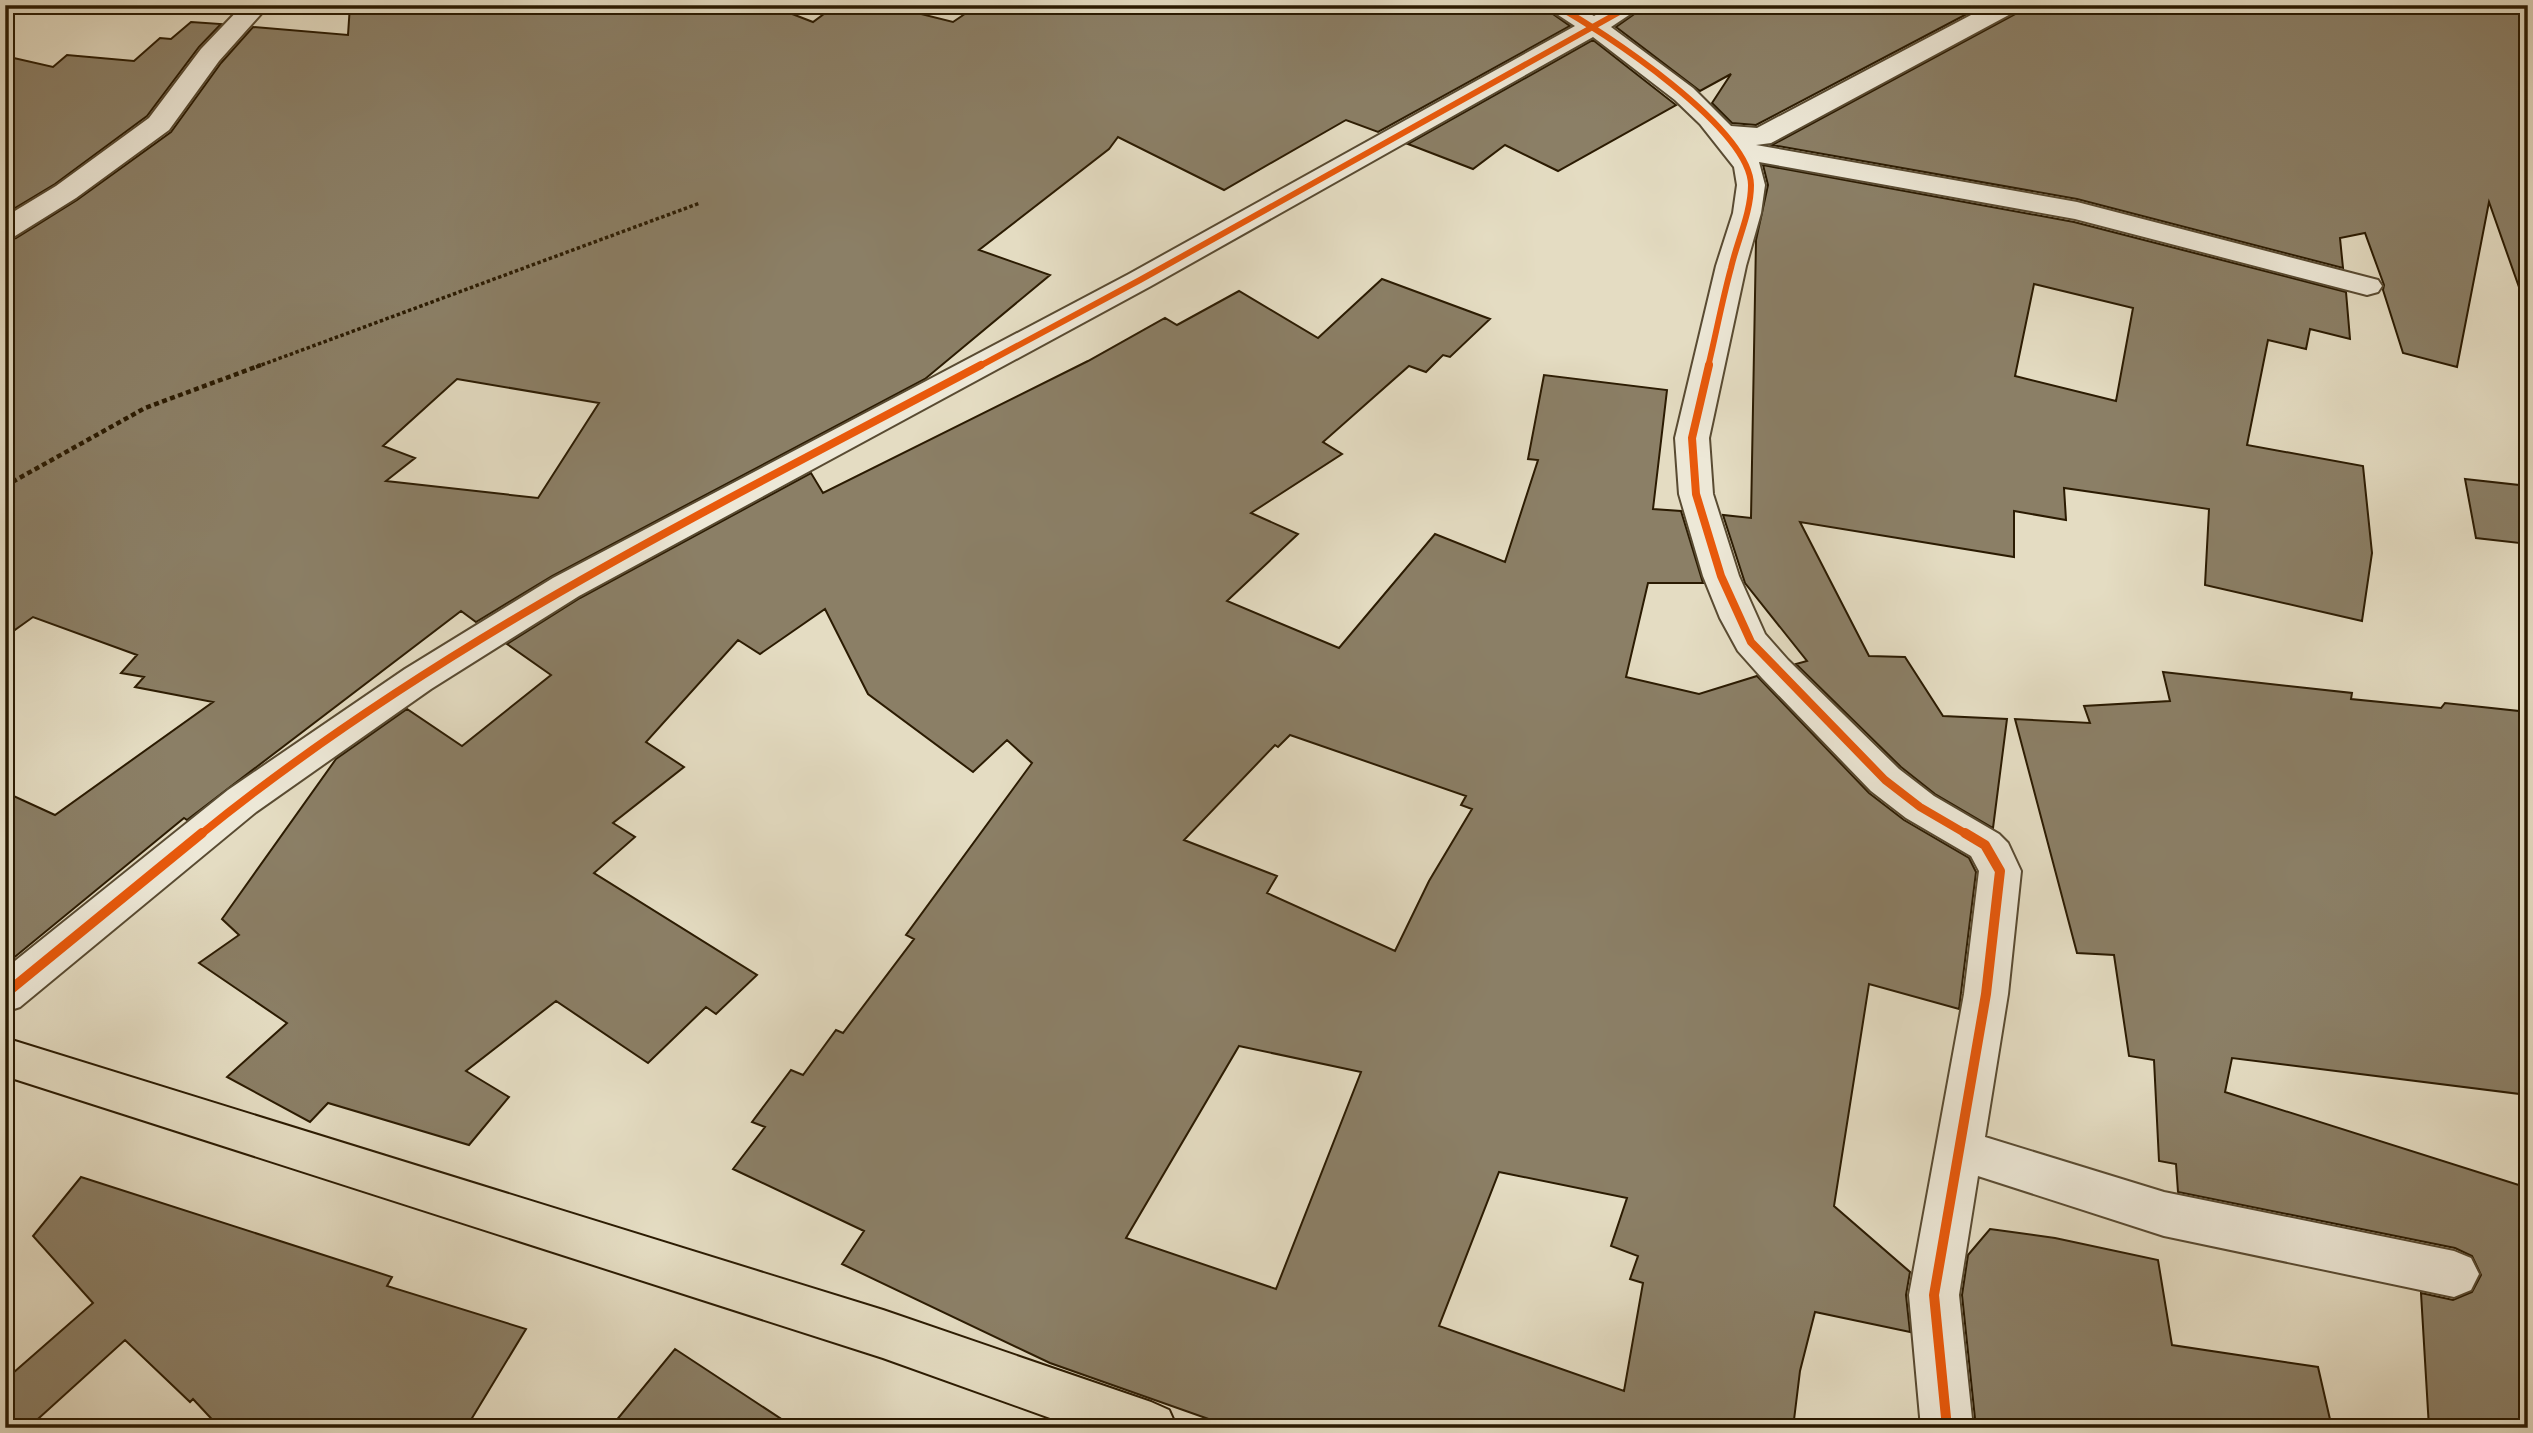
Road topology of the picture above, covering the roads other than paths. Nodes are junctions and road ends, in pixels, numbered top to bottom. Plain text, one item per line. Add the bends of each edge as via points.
1 (257, 5) edge
2 (1555, 5) edge
3 (1632, 5) edge
4 (2009, 5) edge
5 (1595, 27) junction
6 (1728, 141) junction
7 (5, 230) edge
8 (2367, 286) dead end
9 (5, 994) edge
10 (5, 1057) edge
11 (1961, 1150) junction
12 (2455, 1274) dead end
13 (1151, 1428) edge
14 (1947, 1428) edge

1 - 7 street via 210,55 159,124
2 - 5 street
3 - 5 street
4 - 6 street via 1761,137
5 - 6 street via 1684,94
5 - 9 street via 1140,280 566,587 418,679 243,801
6 - 8 street via 2064,208
6 - 11 street via 1748,166 1751,185 1692,438 1696,494 1721,576 1751,642 1885,780 1920,807 1977,839 1997,862 1996,920
10 - 13 main road via 883,1334
11 - 12 street via 2164,1214
11 - 14 street via 1934,1294

